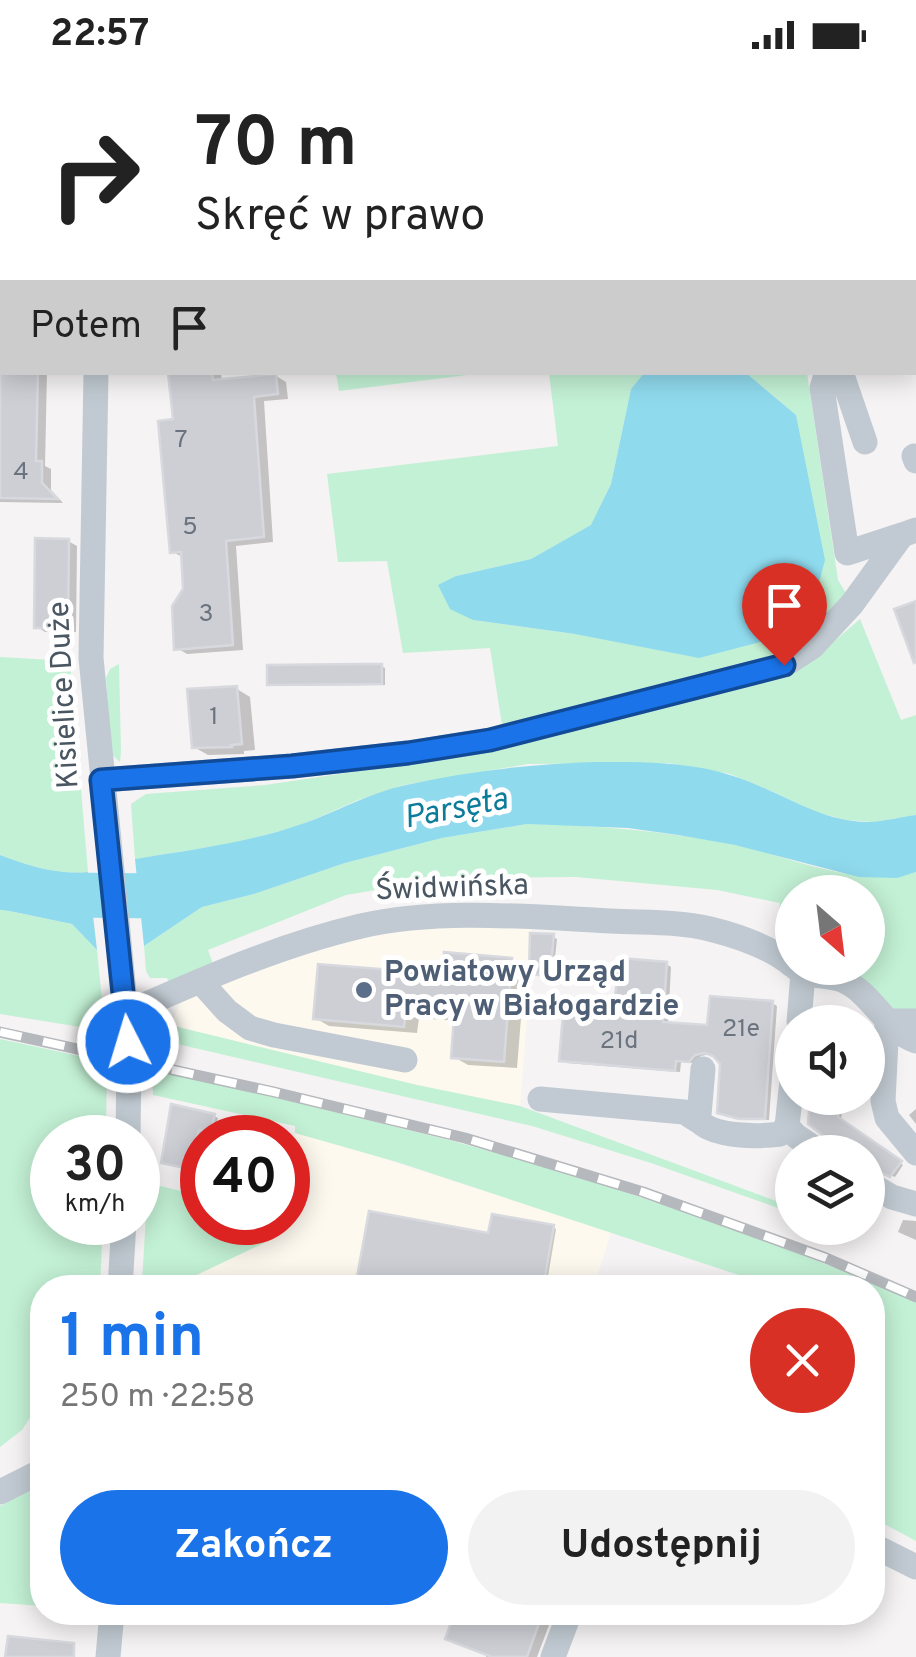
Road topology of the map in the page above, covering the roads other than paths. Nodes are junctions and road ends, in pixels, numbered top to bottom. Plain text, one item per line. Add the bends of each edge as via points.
1 (96, 375) edge
2 (826, 375) edge
3 (842, 375) edge
4 (866, 442) dead end
5 (909, 532) edge
6 (101, 780) junction
7 (775, 953) edge
8 (200, 981) junction
9 (848, 985) edge
10 (126, 1013) junction
11 (916, 1020) edge
12 (887, 1021) junction
13 (916, 1042) edge
14 (405, 1060) dead end
15 (703, 1069) dead end
16 (540, 1099) dead end
17 (128, 1115) edge
18 (789, 1115) edge
19 (700, 1122) junction
20 (788, 1126) junction
21 (795, 1135) edge
22 (916, 1153) edge
23 (885, 1193) edge
24 (916, 1204) edge
25 (123, 1245) edge
26 (121, 1275) edge
27 (30, 1477) edge
28 (0, 1492) edge
29 (885, 1552) edge
30 (916, 1567) edge
31 (111, 1625) edge
32 (565, 1625) edge
33 (108, 1657) edge
34 (553, 1657) edge

1 - 6 street, Kisielice Duże via 91,658
2 - 5 street via 822,388 847,553
3 - 4 street
5 - 6 street via 812,647 784,665 474,743
6 - 10 street, Kisielice Duże
7 - 8 street, Świdwińska via 677,924 435,917 318,937
8 - 10 street, Świdwińska
8 - 14 street via 250,1028
9 - 12 street, Świdwińska
10 - 17 street
11 - 12 street
12 - 13 street, Świdwińska
12 - 22 street via 883,1100 887,1118
15 - 19 street
16 - 19 street via 684,1112
18 - 20 street
19 - 20 street via 718,1132 768,1136
20 - 21 street
23 - 24 street
25 - 26 street
27 - 28 street
29 - 30 street
31 - 33 street
32 - 34 street

